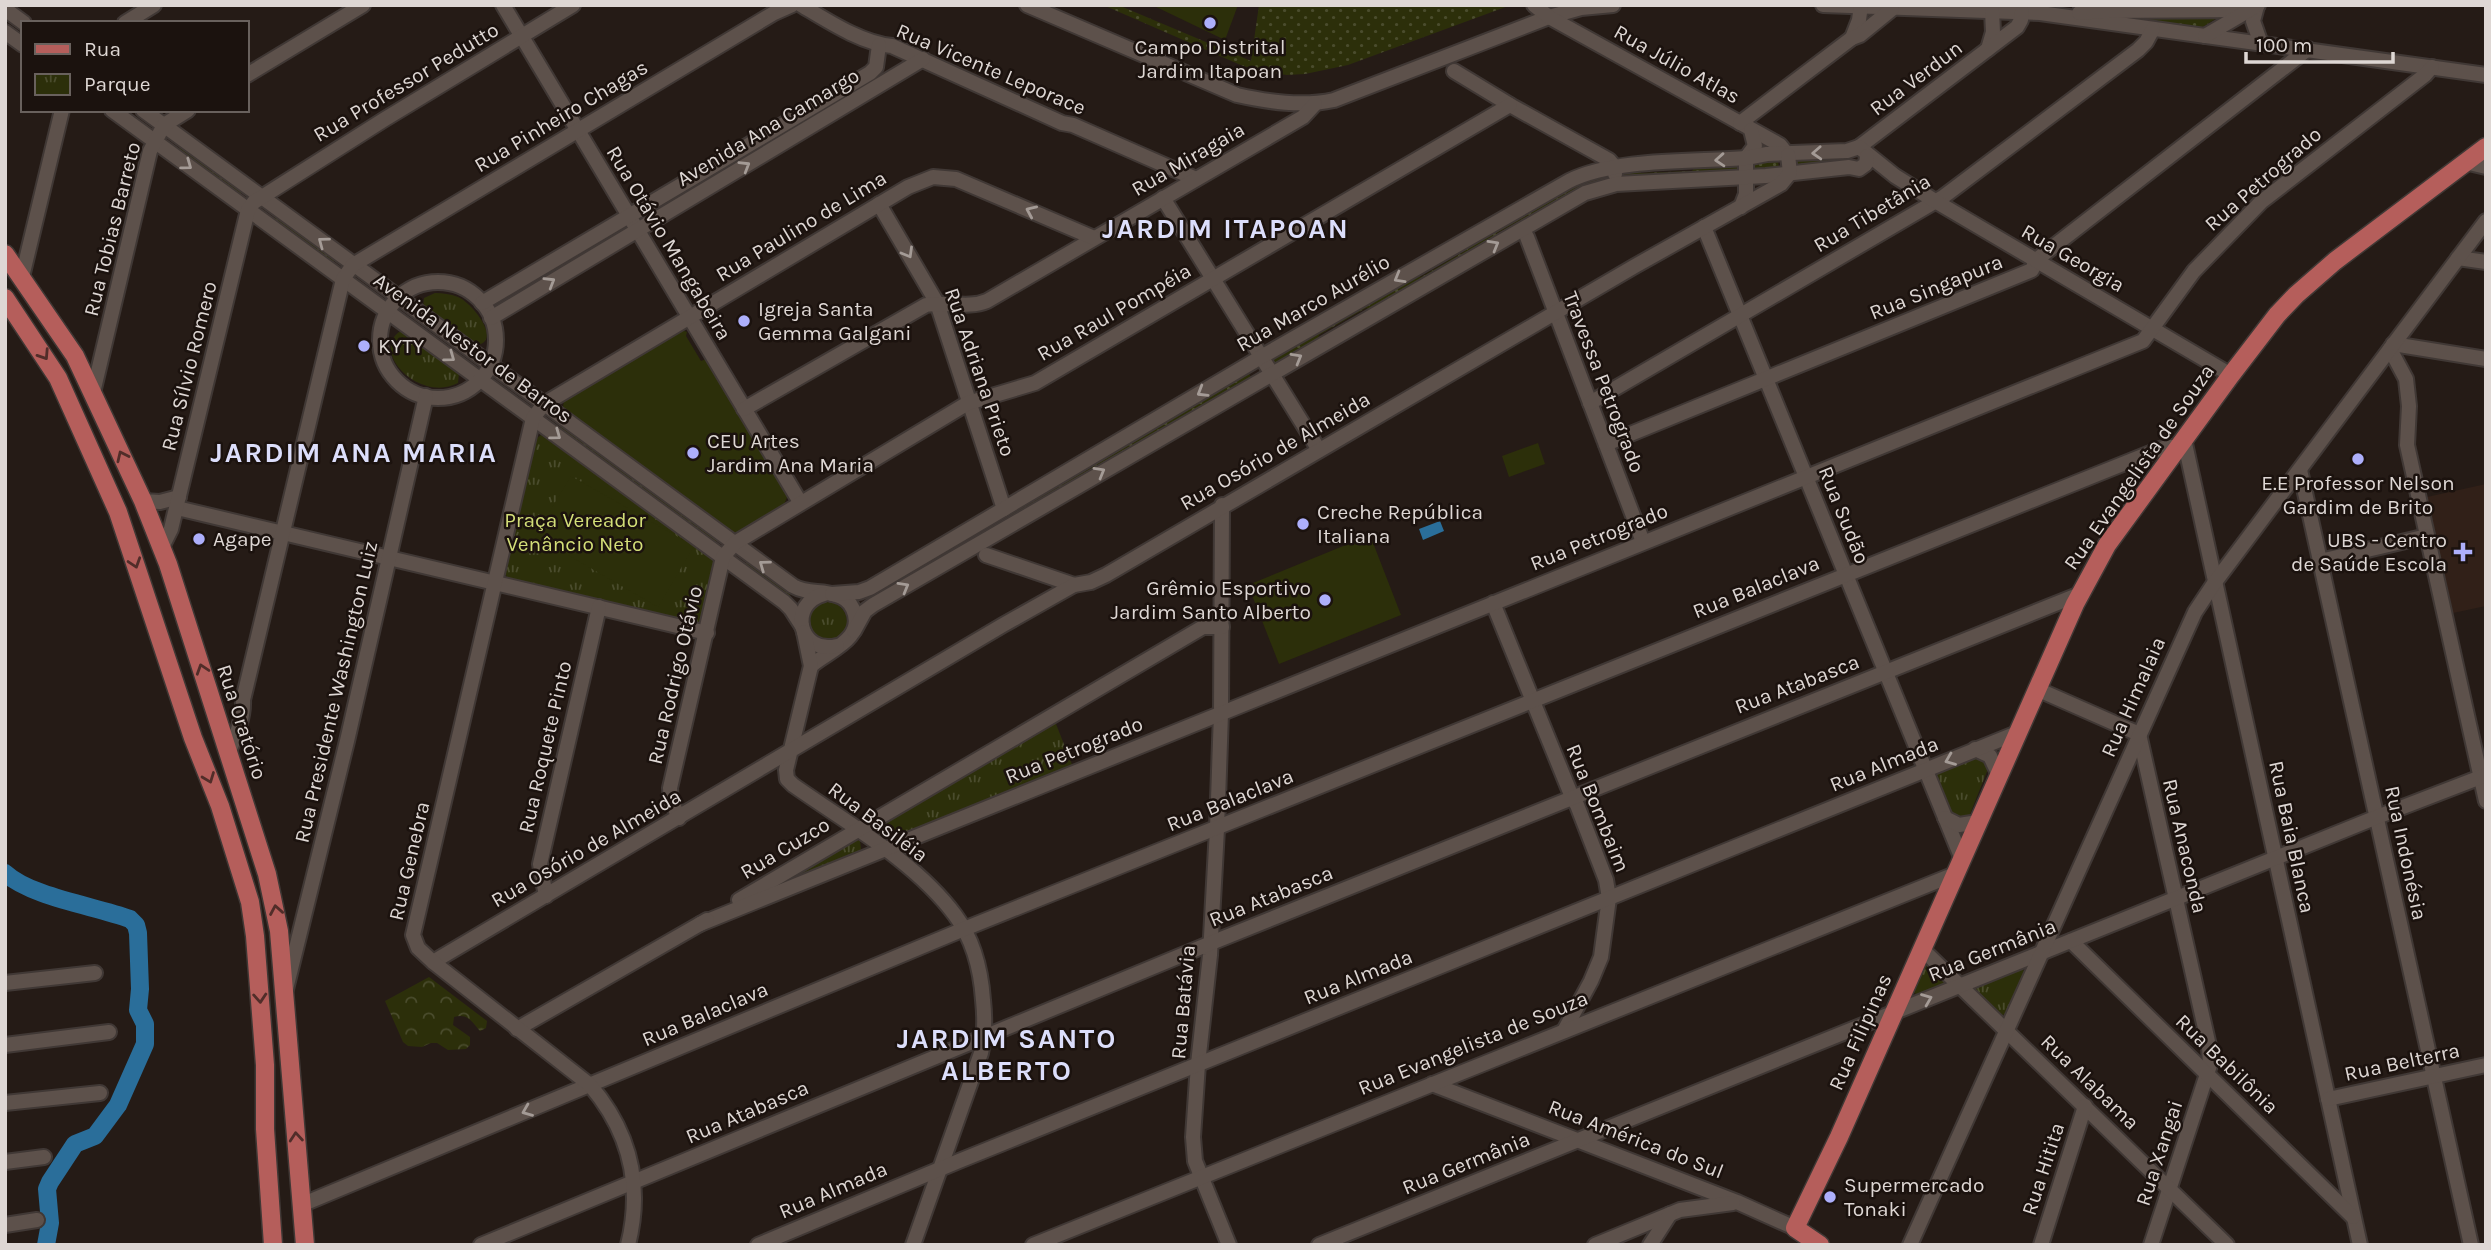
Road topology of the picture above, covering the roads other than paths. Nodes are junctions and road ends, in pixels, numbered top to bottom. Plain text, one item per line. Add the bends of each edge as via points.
1 (154, 5) edge
2 (363, 5) edge
3 (503, 5) edge
4 (573, 5) edge
5 (792, 5) edge
6 (801, 5) edge
7 (1027, 5) edge
8 (1534, 5) edge
9 (1613, 5) edge
10 (1823, 5) edge
11 (1861, 6) edge
12 (1892, 7) edge
13 (2254, 7) edge
14 (1581, 8) junction
15 (5, 9) edge
16 (1052, 10) edge
17 (1992, 11) junction
18 (2021, 12) junction
19 (2059, 16) junction
20 (1549, 17) junction
21 (21, 21) edge
22 (128, 21) edge
23 (2153, 29) junction
24 (5, 32) edge
25 (1581, 35) junction
26 (522, 36) junction
27 (2205, 36) junction
28 (1852, 38) junction
29 (21, 44) edge
30 (2261, 44) junction
31 (879, 45) junction
32 (1988, 49) junction
33 (2308, 49) junction
34 (923, 59) junction
35 (2432, 67) junction
36 (1454, 71) dead end
37 (248, 74) edge
38 (2486, 75) edge
39 (1315, 104) junction
40 (1510, 105) junction
41 (62, 112) edge
42 (115, 112) edge
43 (146, 112) edge
44 (185, 112) edge
45 (163, 125) junction
46 (1746, 127) junction
47 (578, 131) junction
48 (154, 141) junction
49 (2486, 147) edge
50 (1589, 148) junction
51 (1860, 154) junction
52 (1788, 155) junction
53 (1746, 158) junction
54 (2466, 162) junction
55 (1614, 166) junction
56 (1167, 167) junction
57 (2486, 167) edge
58 (1790, 173) junction
59 (1584, 174) junction
60 (1747, 176) junction
61 (1196, 179) junction
62 (1616, 184) junction
63 (261, 196) junction
64 (1167, 196) junction
65 (1935, 201) junction
66 (879, 204) junction
67 (1741, 207) junction
68 (248, 210) junction
69 (628, 216) junction
70 (2486, 221) edge
71 (1704, 227) junction
72 (637, 230) junction
73 (1527, 237) dead end
74 (1094, 238) junction
75 (30, 242) junction
76 (5, 253) edge
77 (2458, 258) junction
78 (2036, 260) junction
79 (2486, 262) edge
80 (354, 265) junction
81 (22, 277) junction
82 (1213, 278) junction
83 (343, 279) junction
84 (398, 297) junction
85 (5, 298) edge
86 (482, 303) junction
87 (937, 303) junction
88 (387, 312) junction
89 (1555, 313) junction
90 (1740, 315) junction
91 (689, 317) junction
92 (491, 318) junction
93 (2153, 329) junction
94 (105, 346) junction
95 (2392, 347) junction
96 (75, 356) junction
97 (1261, 357) junction
98 (2486, 359) edge
99 (491, 364) junction
100 (1272, 373) junction
101 (2231, 375) junction
102 (1766, 378) junction
103 (481, 381) junction
104 (93, 393) junction
105 (426, 396) junction
106 (968, 402) junction
107 (1590, 403) junction
108 (544, 404) junction
109 (744, 409) junction
110 (533, 418) junction
111 (2181, 443) junction
112 (1606, 444) junction
113 (1319, 450) junction
114 (2300, 470) junction
115 (1806, 477) junction
116 (996, 483) junction
117 (1022, 498) junction
118 (143, 500) junction
119 (800, 502) junction
120 (178, 503) junction
121 (1222, 505) junction
122 (1004, 509) junction
123 (282, 533) junction
124 (2427, 536) junction
125 (948, 541) junction
126 (1643, 541) junction
127 (735, 543) junction
128 (162, 547) junction
129 (956, 555) junction
130 (986, 555) dead end
131 (723, 557) junction
132 (390, 558) junction
133 (2320, 561) junction
134 (1845, 574) junction
135 (1044, 576) junction
136 (2215, 582) junction
137 (494, 583) junction
138 (1074, 585) junction
139 (828, 594) junction
140 (2080, 594) junction
141 (1047, 600) junction
142 (1493, 603) junction
143 (599, 607) junction
144 (1222, 627) junction
145 (803, 629) junction
146 (854, 631) junction
147 (707, 633) junction
148 (839, 646) junction
149 (811, 666) junction
150 (1885, 673) junction
151 (2039, 690) junction
152 (243, 700) junction
153 (1532, 700) junction
154 (216, 712) junction
155 (1221, 713) junction
156 (798, 723) junction
157 (831, 729) junction
158 (2017, 733) junction
159 (2139, 734) junction
160 (1975, 749) junction
161 (791, 751) junction
162 (228, 752) junction
163 (760, 770) junction
164 (1924, 770) junction
165 (786, 775) junction
166 (1998, 775) junction
167 (2483, 776) edge
168 (1572, 797) junction
169 (2486, 801) edge
170 (2376, 817) junction
171 (679, 818) junction
172 (1945, 818) junction
173 (1978, 822) junction
174 (1217, 829) junction
175 (857, 830) junction
176 (886, 849) junction
177 (2276, 859) junction
178 (1959, 867) junction
179 (1930, 885) junction
180 (546, 896) junction
181 (1609, 898) junction
182 (1945, 898) junction
183 (2176, 900) junction
184 (700, 924) junction
185 (964, 929) junction
186 (2071, 941) junction
187 (1210, 944) junction
188 (1922, 949) junction
189 (2041, 952) junction
190 (433, 962) junction
191 (95, 973) dead end
192 (5, 983) edge
193 (1961, 985) junction
194 (284, 997) junction
195 (1894, 1013) junction
196 (517, 1030) junction
197 (2006, 1030) junction
198 (1564, 1031) junction
199 (109, 1032) dead end
200 (985, 1035) junction
201 (5, 1045) edge
202 (1198, 1064) junction
203 (2486, 1065) edge
204 (2207, 1074) junction
205 (2433, 1076) junction
206 (1432, 1084) junction
207 (590, 1085) junction
208 (100, 1093) dead end
209 (2328, 1099) junction
210 (5, 1103) edge
211 (2085, 1106) junction
212 (1578, 1140) junction
213 (44, 1157) dead end
214 (5, 1162) edge
215 (940, 1169) junction
216 (1201, 1176) junction
217 (635, 1181) junction
218 (1698, 1187) junction
219 (2169, 1189) junction
220 (1737, 1202) junction
221 (301, 1205) junction
222 (1675, 1212) junction
223 (2354, 1218) junction
224 (37, 1220) dead end
225 (272, 1224) junction
226 (5, 1225) edge
227 (1808, 1237) edge
228 (273, 1245) edge
229 (304, 1245) edge
230 (481, 1245) edge
231 (628, 1245) edge
232 (758, 1245) edge
233 (912, 1245) edge
234 (1033, 1245) edge
235 (1229, 1245) edge
236 (1320, 1245) edge
237 (1595, 1245) edge
238 (1650, 1245) edge
239 (1910, 1245) edge
240 (2041, 1245) edge
241 (2151, 1245) edge
242 (2227, 1245) edge
243 (2360, 1245) edge
244 (2470, 1245) edge

1 - 22 street
2 - 37 street
3 - 26 street, Rua Otávio Mangabeira
4 - 26 street, Rua Professor Pedutto
5 - 47 street, Rua Pinheiro Chagas
6 - 31 street, Rua Vicente Leporace
7 - 16 street
8 - 20 street, Rua Júlio Atlas
9 - 14 street
10 - 11 street
11 - 12 street
11 - 28 street
12 - 17 street
12 - 28 street
13 - 19 street
13 - 27 street
13 - 30 street via 2254,29
14 - 20 street
14 - 25 street, Rua Júlio Atlas
15 - 21 street
16 - 39 street via 1237,95
17 - 18 street
17 - 32 street, Rua Verdun
18 - 19 street
18 - 32 street, Rua Verdun via 2017,27
19 - 23 street
20 - 25 street, Rua Júlio Atlas
20 - 39 street
23 - 27 street
23 - 65 street, Rua Tibetânia via 2138,50
24 - 29 street
25 - 46 street, Rua Júlio Atlas
26 - 47 street, Rua Otávio Mangabeira
26 - 63 street, Rua Professor Pedutto
27 - 30 street
28 - 46 street
30 - 33 street
31 - 34 street, Rua Vicente Leporace
31 - 69 street, Avenida Ana Camargo via 876,67 870,73
32 - 51 street, Rua Verdun
33 - 35 street
33 - 78 street, Rua Singapura
34 - 56 street, Rua Vicente Leporace
72 -> 34 street, Avenida Ana Camargo
35 - 38 street
35 - 93 street, Rua Petrogrado via 2261,202 2194,271
36 - 40 street
39 - 61 street, Rua Miragaia via 1303,117
40 - 50 street
40 - 82 street, Rua Raul Pompéia
41 - 75 street
42 - 48 street, Avenida Nestor de Barros
43 - 45 street, Avenida Nestor de Barros
44 - 45 street
45 - 48 street, Rua Tobias Barreto
45 - 63 street, Avenida Nestor de Barros
46 - 52 street, Rua Júlio Atlas via 1780,145
46 - 53 street, Rua Júlio Atlas via 1755,146
47 - 69 street, Rua Otávio Mangabeira
47 - 80 street, Rua Pinheiro Chagas
48 -> 68 street, Avenida Nestor de Barros
48 - 94 street, Rua Tobias Barreto
49 - 54 main road, Rua Evangelista de Souza
50 - 55 street
50 - 59 street
51 -> 52 street, Rua Marco Aurélio
51 - 58 street, Rua Marco Aurélio
51 - 65 street, Rua Georgia via 1875,168
52 - 53 street, Rua Marco Aurélio
52 - 58 street
53 -> 55 street, Rua Marco Aurélio
53 - 60 street
54 - 57 street
54 - 101 main road, Rua Evangelista de Souza via 2305,287 2261,333
55 - 59 street, Rua Marco Aurélio
55 - 62 street
56 - 61 street, Rua Vicente Leporace
56 - 64 street via 1172,176
58 - 60 street, Rua Marco Aurélio
58 - 67 street, Rua Osório de Almeida via 1781,184
59 -> 97 street, Rua Marco Aurélio
60 - 62 street, Rua Marco Aurélio
60 - 67 street
61 - 64 street, Rua Miragaia
100 -> 62 street, Rua Marco Aurélio via 1578,197
63 - 68 street, Rua Sílvio Romero
80 -> 63 street, Avenida Nestor de Barros
64 - 74 street, Rua Miragaia
64 - 82 street
65 - 78 street, Rua Georgia
65 - 90 street, Rua Tibetânia
74 -> 66 street, Rua Paulino de Lima via 949,177 923,180
66 -> 87 street, Rua Adriana Prieto
66 - 91 street, Rua Paulino de Lima
67 - 71 street, Rua Osório de Almeida
68 - 83 street, Avenida Nestor de Barros
68 - 120 street, Rua Sílvio Romero
69 - 72 street, Rua Otávio Mangabeira
69 - 86 street, Avenida Ana Camargo
70 - 77 street, Rua Himalaia
71 - 89 street, Rua Osório de Almeida
71 - 90 street, Rua Sudão
72 - 91 street, Rua Otávio Mangabeira
92 -> 72 street, Avenida Ana Camargo
73 - 89 street, Travessa Petrogrado
74 - 87 street, Rua Miragaia via 987,301
75 - 76 street
75 - 81 street
76 - 81 main road, Rua Oratório
77 - 79 street
77 - 95 street, Rua Himalaia
78 - 93 street, Rua Georgia
78 - 102 street, Rua Singapura via 2032,270
80 - 83 street
80 - 84 street, Avenida Nestor de Barros
81 - 96 main road, Rua Oratório
82 - 97 street
82 - 106 street, Rua Raul Pompéia via 1035,383
83 - 88 street, Avenida Nestor de Barros
83 - 123 street
84 - 86 street via 418,285 441,282 464,288
84 - 88 street
84 - 99 street, Avenida Nestor de Barros
85 -> 225 main road via 58,377 118,512 250,902 265,1065
86 - 92 street
87 - 106 street, Rua Adriana Prieto
87 - 109 street, Rua Miragaia via 920,308
88 -> 103 street, Avenida Nestor de Barros
88 - 105 street via 381,330 384,359 400,383
89 - 107 street, Travessa Petrogrado
89 - 113 street, Rua Osório de Almeida
90 - 102 street, Rua Sudão
90 - 107 street, Rua Tibetânia
91 - 108 street, Rua Paulino de Lima
91 - 109 street, Rua Otávio Mangabeira
92 - 99 street via 496,336
93 - 101 street, Rua Georgia
93 - 115 street, Rua Petrogrado via 2138,343
94 - 96 street, Rua Tobias Barreto via 91,355
94 - 104 street, Rua Tobias Barreto
95 - 98 street
95 - 114 street, Rua Himalaia
95 - 124 street via 2406,379 2407,445
96 - 104 main road, Rua Oratório
97 - 100 street
97 -> 117 street, Rua Marco Aurélio
99 - 103 street
99 - 108 street, Avenida Nestor de Barros
100 - 113 street
129 -> 100 street, Rua Marco Aurélio
101 - 111 main road, Rua Evangelista de Souza
102 - 112 street, Rua Singapura
102 - 115 street, Rua Sudão
103 - 105 street via 456,396
103 - 110 street, Avenida Nestor de Barros
118 -> 104 main road, Rua Oratório
105 - 132 street, Rua Presidente Washington Luiz
106 - 116 street, Rua Adriana Prieto
106 - 119 street, Rua Raul Pompéia
107 - 112 street, Travessa Petrogrado
108 - 110 street, Rua Genebra
108 - 127 street, Avenida Nestor de Barros
109 - 119 street, Rua Otávio Mangabeira
110 -> 131 street, Avenida Nestor de Barros
110 - 137 street, Rua Genebra
111 - 134 street, Rua Balaclava
111 - 136 street, Rua Baia Blanca
111 - 140 main road, Rua Evangelista de Souza via 2107,545
112 - 126 street, Travessa Petrogrado
113 - 121 street, Rua Osório de Almeida
114 - 133 street, Rua Indonésia
114 - 136 street, Rua Himalaia
115 - 126 street, Rua Petrogrado
115 - 134 street, Rua Sudão
116 - 117 street, Rua Adriana Prieto
116 - 122 street, Rua Adriana Prieto
117 - 122 street, Rua Marco Aurélio
118 - 120 street
118 - 128 main road, Rua Oratório
119 - 127 street, Rua Raul Pompéia
120 - 123 street
120 - 128 street, Rua Sílvio Romero
121 - 138 street, Rua Osório de Almeida via 1098,579
121 - 144 street, Rua Batávia
122 - 125 street, Rua Marco Aurélio
123 - 132 street
123 - 152 street
124 - 133 street
124 - 167 street
125 - 129 street
125 - 139 street, Rua Marco Aurélio via 870,588
126 - 142 street, Rua Petrogrado
127 - 131 street, Rua Rodrigo Otávio
139 -> 127 street, Avenida Nestor de Barros via 793,586
154 -> 128 main road, Rua Oratório
146 -> 129 street, Rua Marco Aurélio via 873,605
130 - 135 street
131 - 145 street, Avenida Nestor de Barros via 788,605
131 - 147 street, Rua Rodrigo Otávio
132 - 137 street
132 - 194 street, Rua Presidente Washington Luiz
133 - 170 street, Rua Indonésia
134 - 150 street, Rua Sudão
134 - 153 street, Rua Balaclava
135 - 138 street
135 - 141 street
136 - 159 street, Rua Himalaia via 2183,636
136 - 177 street, Rua Baia Blanca
137 - 143 street
137 - 190 street, Rua Genebra via 414,929 418,948
138 - 141 street, Rua Osório de Almeida
139 - 145 street via 806,605
139 - 146 street via 843,598 852,607
140 - 150 street, Rua Atabasca
140 - 151 main road, Rua Evangelista de Souza
141 - 157 street, Rua Osório de Almeida
142 - 153 street, Rua Bombaim
142 - 155 street, Rua Petrogrado
143 - 147 street
143 - 180 street, Rua Roquete Pinto via 540,864
144 - 155 street, Rua Batávia
144 - 175 street, Rua Cuzco via 1203,627
145 - 148 street via 816,645
145 - 149 street
146 - 148 street
147 - 171 street, Rua Rodrigo Otávio via 670,788
148 - 149 street
149 - 156 street
150 - 164 street, Rua Sudão
150 - 168 street, Rua Atabasca
151 - 158 main road, Rua Evangelista de Souza
151 - 159 street
152 - 154 street via 236,708
152 - 162 street
153 - 168 street, Rua Bombaim
153 - 174 street, Rua Balaclava
154 - 162 main road, Rua Oratório
155 - 174 street, Rua Batávia
155 - 176 street, Rua Petrogrado
156 - 157 street
156 - 161 street
157 - 161 street, Rua Osório de Almeida
158 - 160 street, Rua Almada
158 - 166 main road, Rua Evangelista de Souza
159 - 183 street, Rua Anaconda
159 - 189 street, Rua Himalaia
160 -> 164 street, Rua Almada
160 - 166 street via 1990,756
161 - 163 street, Rua Osório de Almeida
161 - 165 street
194 -> 162 main road, Rua Oratório via 274,901
163 - 165 street
163 - 171 street, Rua Osório de Almeida
164 - 172 street, Rua Sudão
164 - 181 street, Rua Almada
165 - 175 street, Rua Basiléia via 793,785
166 - 173 main road, Rua Evangelista de Souza
167 - 169 street
167 - 170 street, Rua Germânia
168 - 181 street, Rua Bombaim
168 - 187 street, Rua Atabasca
170 - 177 street, Rua Germânia
170 - 205 street, Rua Indonésia
171 - 180 street, Rua Osório de Almeida
172 - 173 street via 1959,825
172 - 178 street, Rua Sudão
173 - 178 main road, Rua Evangelista de Souza
174 - 185 street, Rua Balaclava
174 - 187 street, Rua Batávia
175 - 176 street, Rua Basiléia
175 - 184 street, Rua Cuzco
176 - 184 street, Rua Petrogrado
176 - 185 street, Rua Basiléia via 944,902
177 - 183 street, Rua Germânia
177 - 209 street, Rua Baia Blanca
178 - 179 street, Rua Evangelista de Souza
178 - 182 main road, Rua Filipinas
179 - 182 street via 1939,887
179 - 198 street, Rua Evangelista de Souza
180 - 190 street, Rua Osório de Almeida
181 - 198 street, Rua Bombaim via 1601,957
181 - 202 street, Rua Almada
182 - 188 main road, Rua Filipinas
183 - 186 street, Rua Germânia
183 - 204 street, Rua Anaconda via 2209,1046
184 - 196 street, Rua Cuzco
185 - 200 street, Rua Basiléia via 982,984
185 - 207 street, Rua Balaclava
186 - 189 street, Rua Germânia
186 - 204 street, Rua Babilônia
187 - 200 street, Rua Atabasca
187 - 202 street, Rua Batávia
188 - 193 street, Rua Alabama
188 - 195 main road, Rua Filipinas
189 - 193 street, Rua Germânia
189 - 197 street, Rua Himalaia
190 - 196 street, Rua Genebra
191 - 192 street
195 -> 193 street, Rua Germânia
193 - 197 street, Rua Alabama
221 -> 194 main road, Rua Oratório
195 - 212 street, Rua Germânia
195 - 227 main road, Rua Filipinas via 1807,1208
196 - 207 street, Rua Genebra
197 - 211 street, Rua Alabama
197 - 239 street, Rua Himalaia
198 - 206 street, Rua Evangelista de Souza
199 - 201 street
200 - 215 street, Rua Basiléia
200 - 217 street, Rua Atabasca
202 - 215 street, Rua Almada
202 - 216 street, Rua Batávia via 1193,1144
203 - 205 street, Rua Belterra
204 - 219 street, Rua Xangai
204 - 223 street, Rua Babilônia
205 - 209 street, Rua Belterra
205 - 244 street, Rua Indonésia
206 - 212 street, Rua América do Sul
206 - 216 street, Rua Evangelista de Souza
207 - 217 street, Rua Genebra via 618,1128
207 -> 221 street, Rua Balaclava
208 - 210 street
209 - 223 street, Rua Baia Blanca
211 - 219 street, Rua Alabama
211 - 240 street, Rua Hitita
212 - 218 street, Rua América do Sul
212 - 236 street, Rua Germânia
213 - 214 street
215 - 232 street, Rua Almada
215 - 233 street, Rua Basiléia
216 - 234 street, Rua Evangelista de Souza
216 - 235 street, Rua Batávia
217 - 230 street, Rua Atabasca
217 - 231 street, Rua Genebra
218 - 220 street, Rua América do Sul
218 - 222 street
219 - 241 street, Rua Xangai
219 - 242 street, Rua Alabama
220 - 222 street
220 - 227 street, Rua América do Sul
221 - 225 main road via 282,1213
221 - 229 main road, Rua Oratório
222 - 237 street
222 - 238 street
223 - 243 street, Rua Baia Blanca
224 - 226 street
225 - 228 main road

